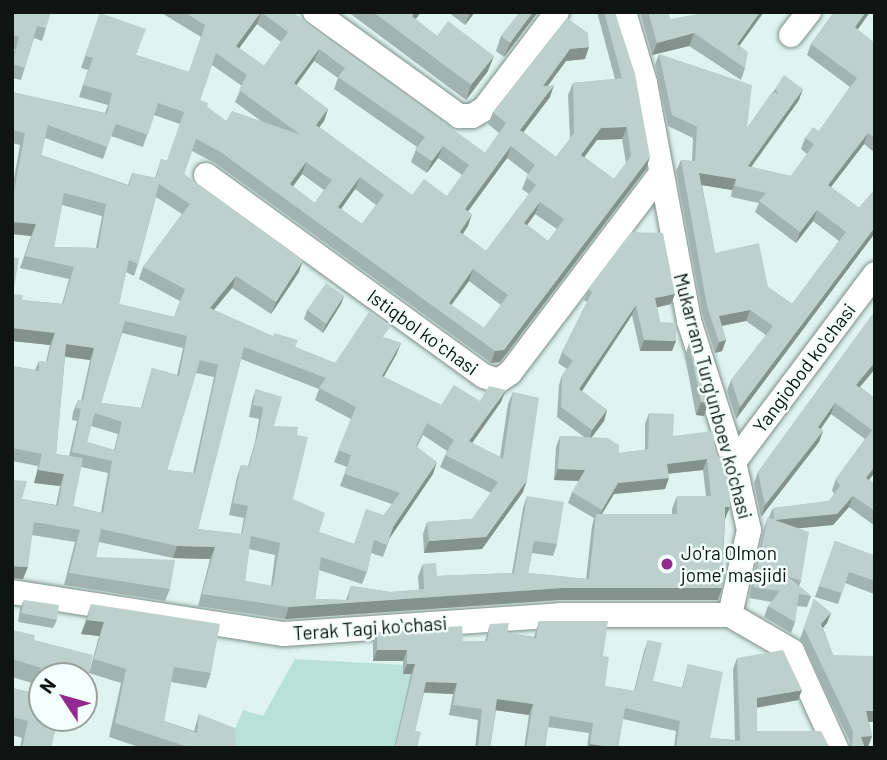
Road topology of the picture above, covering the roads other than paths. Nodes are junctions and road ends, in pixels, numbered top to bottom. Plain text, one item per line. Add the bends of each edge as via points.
1 (315, 12) edge
2 (557, 12) edge
3 (624, 12) edge
4 (809, 12) edge
5 (791, 35) dead end
6 (206, 175) dead end
7 (659, 176) junction
8 (875, 274) edge
9 (734, 462) junction
10 (12, 592) edge
11 (730, 615) junction
12 (836, 748) edge

1 - 2 street via 459,116 484,109
3 - 7 street, Mukarram Turg'unboev ko'chasi via 645,83
4 - 5 street
6 - 7 street, Istiqbol koʻchasi via 484,376 498,381 510,373
7 - 9 street, Mukarram Turg'unboev ko'chasi via 689,321
8 - 9 street, Yangiobod koʻchasi
9 - 11 street, Mukarram Turg'unboev ko'chasi via 749,530
10 - 11 street, Terak Tagi koʻchasi via 284,634 560,615
11 - 12 street via 792,651

